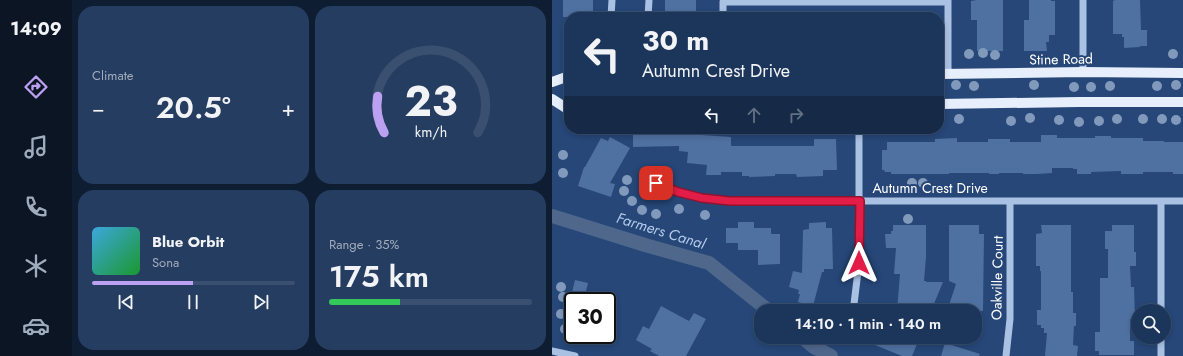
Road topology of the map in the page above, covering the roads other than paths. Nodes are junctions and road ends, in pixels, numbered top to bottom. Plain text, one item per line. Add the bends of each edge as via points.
1 (612, 0) edge
2 (649, 0) edge
3 (1083, 0) edge
4 (780, 1) edge
5 (948, 1) edge
6 (611, 12) edge
7 (648, 12) edge
8 (723, 12) edge
9 (1083, 72) junction
10 (1183, 73) edge
11 (944, 74) edge
12 (564, 78) edge
13 (552, 82) edge
14 (552, 99) edge
15 (1183, 102) edge
16 (944, 104) edge
17 (564, 107) edge
18 (859, 134) edge
19 (656, 183) dead end
20 (860, 201) junction
21 (1010, 201) junction
22 (1161, 201) junction
23 (1183, 201) edge
24 (854, 304) dead end
25 (1161, 304) edge
26 (1161, 344) edge
27 (552, 351) edge
28 (575, 356) edge
29 (1006, 356) edge
30 (1161, 356) edge

1 - 6 street
2 - 7 street
3 - 9 street
4 - 5 street
4 - 8 street via 723,2
5 - 11 street
9 - 10 main road, Stine Road
9 - 11 main road, Stine Road
12 - 13 main road
14 - 17 main road
15 - 16 main road
18 - 20 street
19 - 20 street, Autumn Crest Drive via 702,198 730,201
20 - 21 street, Autumn Crest Drive
20 - 24 street via 859,263
21 - 22 street, Autumn Crest Drive
21 - 29 street, Oakville Court via 1010,318
22 - 23 street, Autumn Crest Drive
22 - 25 street
26 - 30 street
27 - 28 street

